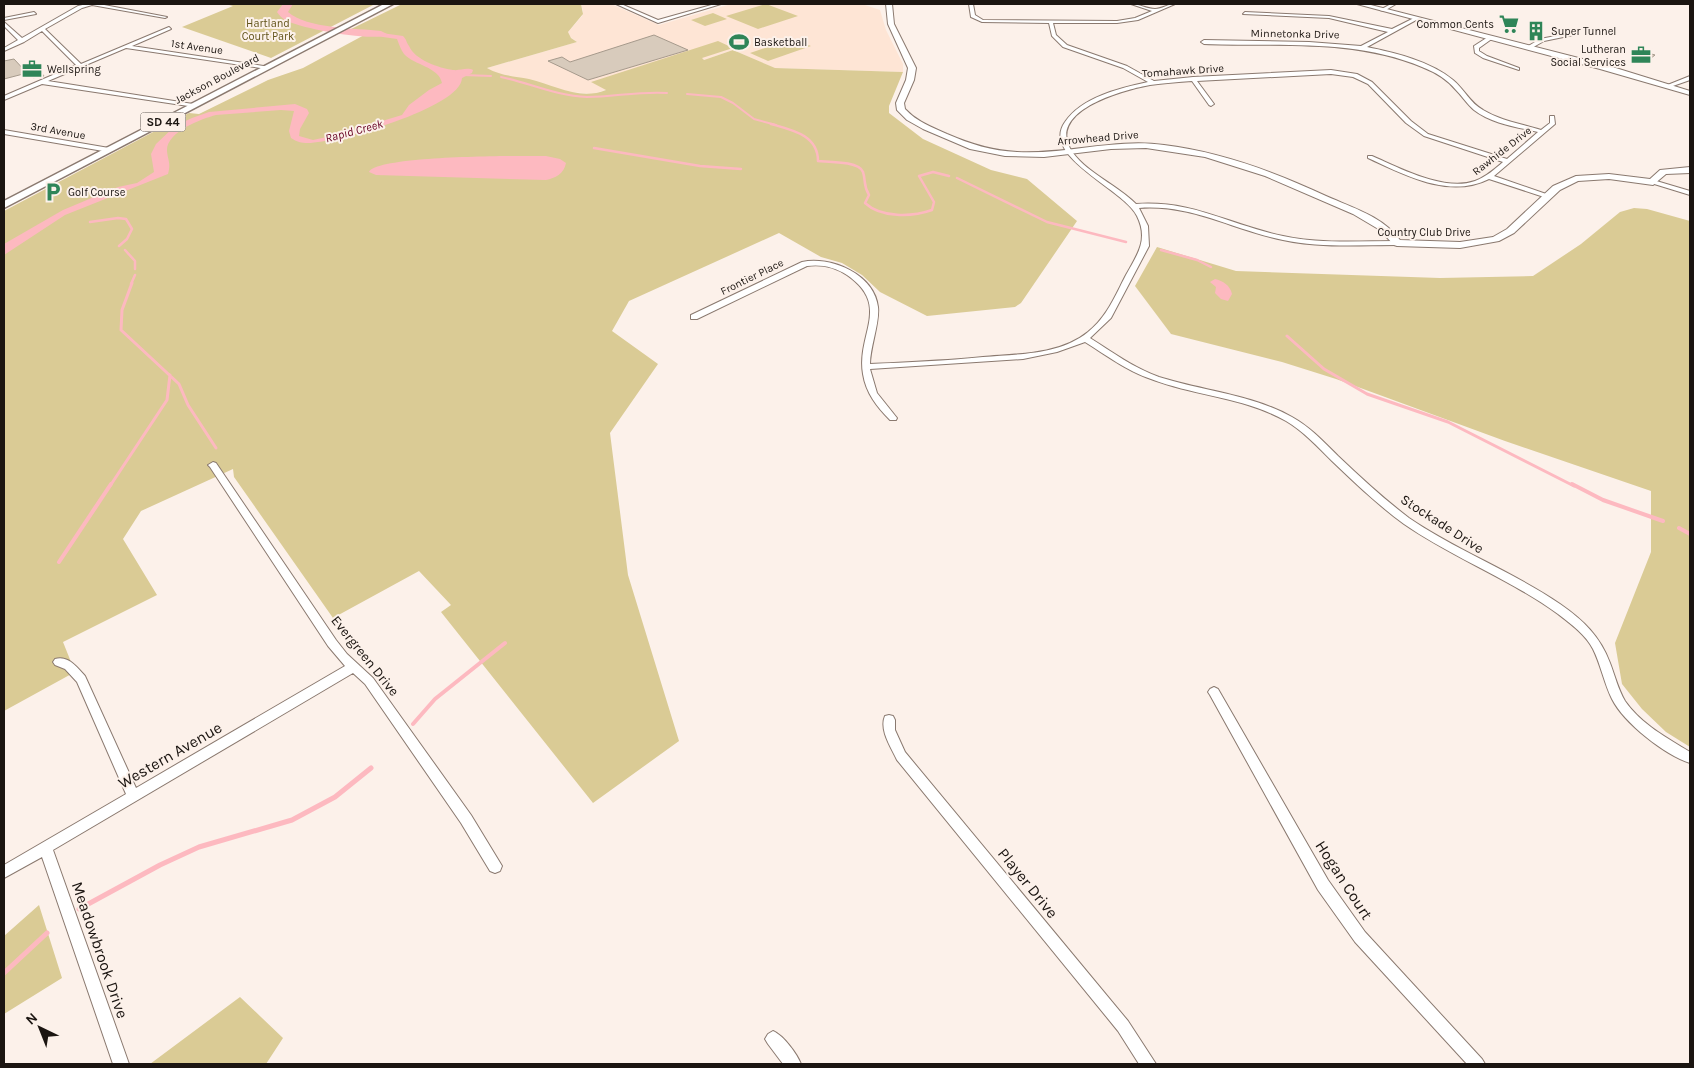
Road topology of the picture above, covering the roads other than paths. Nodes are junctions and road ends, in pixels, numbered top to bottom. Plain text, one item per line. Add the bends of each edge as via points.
1 (92, 4) edge
2 (389, 4) edge
3 (618, 4) edge
4 (719, 4) edge
5 (889, 4) edge
6 (971, 4) edge
7 (1133, 4) edge
8 (1173, 4) edge
9 (1360, 4) edge
10 (1394, 4) edge
11 (1382, 10) junction
12 (1157, 11) junction
13 (34, 13) dead end
14 (1245, 13) dead end
15 (165, 18) dead end
16 (1416, 18) junction
17 (4, 21) edge
18 (1051, 23) junction
19 (169, 28) dead end
20 (43, 29) junction
21 (1392, 31) junction
22 (1571, 34) dead end
23 (1490, 38) junction
24 (22, 41) junction
25 (1204, 42) dead end
26 (123, 46) junction
27 (1362, 48) junction
28 (1528, 48) junction
29 (4, 50) edge
30 (79, 65) junction
31 (267, 67) junction
32 (1517, 69) dead end
33 (1690, 78) edge
34 (1193, 80) junction
35 (41, 82) junction
36 (1152, 82) junction
37 (1690, 83) edge
38 (1668, 86) junction
39 (1679, 89) junction
40 (1690, 93) edge
41 (4, 98) edge
42 (1211, 104) dead end
43 (193, 106) junction
44 (1552, 117) dead end
45 (4, 132) edge
46 (1544, 132) junction
47 (109, 150) junction
48 (1069, 151) junction
49 (1370, 157) dead end
50 (1508, 161) junction
51 (1690, 170) edge
52 (1489, 177) junction
53 (1653, 182) junction
54 (1690, 193) edge
55 (1547, 196) junction
56 (5, 204) edge
57 (1135, 206) junction
58 (1397, 243) junction
59 (694, 318) dead end
60 (1085, 338) junction
61 (866, 367) junction
62 (893, 418) dead end
63 (213, 465) dead end
64 (59, 662) dead end
65 (354, 667) junction
66 (1214, 692) dead end
67 (889, 720) dead end
68 (1690, 758) edge
69 (133, 796) junction
70 (46, 848) junction
71 (494, 866) dead end
72 (4, 872) edge
73 (773, 1039) dead end
74 (121, 1064) edge
75 (793, 1064) edge
76 (1148, 1064) edge
77 (1477, 1064) edge

1 - 15 street
1 - 20 street via 80,7
2 - 31 main road, Jackson Boulevard / SD 44
3 - 4 street via 658,22
5 - 48 street, Arrowhead Drive via 891,24 912,68 900,103 904,113 939,134 982,151 1028,155
6 - 18 street via 973,16 982,20
7 - 12 street
8 - 12 street
9 - 11 street
10 - 11 street
11 - 16 street
12 - 18 street via 1127,21
13 - 17 street
14 - 21 street via 1330,17
16 - 21 street
16 - 23 street
17 - 24 street
18 - 36 street via 1054,36 1065,46 1125,68
19 - 26 street
20 - 24 street
20 - 30 street
21 - 27 street
22 - 28 street via 1542,40
23 - 28 street
23 - 32 street via 1474,49 1482,56
24 - 29 street
25 - 27 street, Minnetonka Drive via 1322,43
26 - 30 street
26 - 31 street, 1st Avenue
27 - 46 street, Minnetonka Drive via 1388,53 1428,68 1454,84 1473,106 1487,115
28 - 38 street
30 - 35 street
31 - 43 main road, Jackson Boulevard / SD 44
33 - 38 street
34 - 36 street, Tomahawk Drive
34 - 42 street
34 - 50 street, Tomahawk Drive via 1331,72 1360,77 1368,81 1415,129
35 - 41 street
35 - 43 street
36 - 48 street, Tomahawk Drive via 1108,95 1074,113 1063,128 1063,140
37 - 39 street
38 - 39 street
39 - 40 street
43 - 47 main road, Jackson Boulevard / SD 44
44 - 46 street, Rawhide Drive via 1553,123
45 - 47 street, 3rd Avenue
46 - 50 street, Rawhide Drive
47 - 56 main road, Jackson Boulevard / SD 44
48 - 57 street, Tomahawk Drive via 1081,166
48 - 58 street, Arrowhead Drive via 1143,145 1210,156 1308,190 1379,224 1391,232
49 - 52 street, Rawhide Drive via 1456,187 1470,186
50 - 52 street, Rawhide Drive
51 - 53 street via 1661,173
52 - 55 street
53 - 54 street
53 - 55 street, Country Club Drive via 1588,177 1566,182
55 - 58 street, Country Club Drive via 1506,234 1487,242 1459,245
57 - 58 street, Country Club Drive via 1186,207 1284,238 1316,242
57 - 60 street, Tomahawk Drive via 1147,233 1145,246 1107,318
59 - 61 street, Frontier Place via 802,265 821,262 833,265 858,281 871,298 874,313
60 - 61 street, Tomahawk Drive via 1064,348 1015,357
60 - 68 street, Stockade Drive via 1143,373 1236,398 1289,419 1315,438 1406,521 1549,602 1580,626 1596,644 1610,683 1625,710 1650,734
61 - 62 street via 874,398
63 - 65 street, Evergreen Drive via 332,643
64 - 69 street via 69,666 81,679
65 - 69 street, Western Avenue
65 - 71 street, Evergreen Drive via 374,689 466,819
66 - 77 street, Hogan Court via 1322,885 1360,937
67 - 76 street, Player Drive via 889,730 901,756 1123,1026
69 - 70 street, Western Avenue
70 - 72 street, Western Avenue
70 - 74 street, Meadowbrook Drive
73 - 75 street

